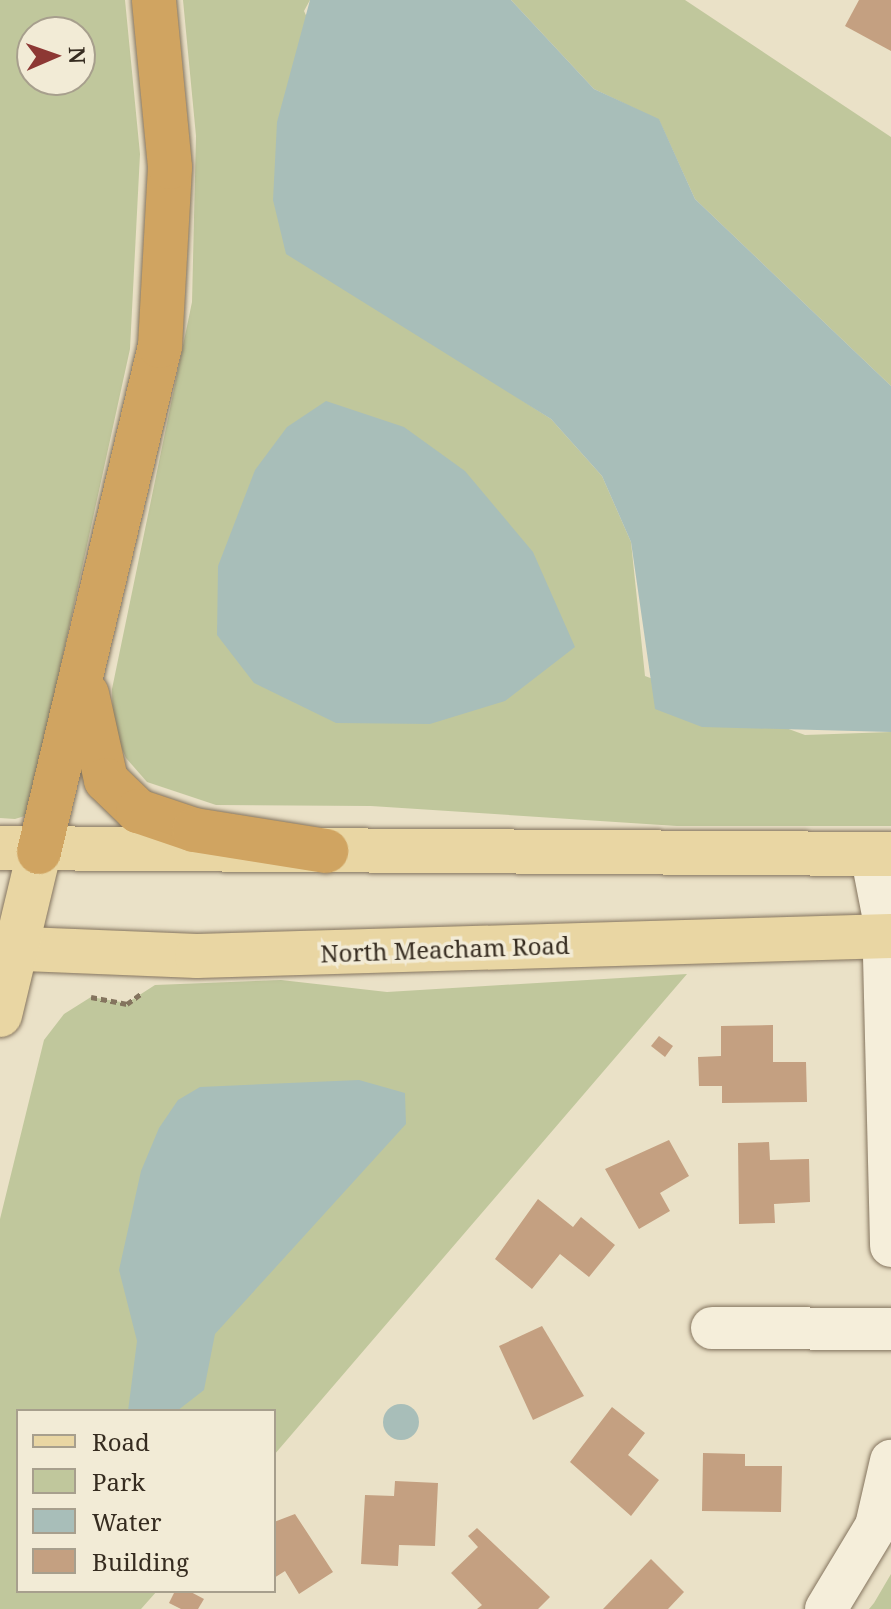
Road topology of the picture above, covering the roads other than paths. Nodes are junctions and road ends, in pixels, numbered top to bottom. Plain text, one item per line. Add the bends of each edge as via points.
1 (154, 0) edge
2 (84, 673) junction
3 (19, 850) edge
4 (326, 851) junction
5 (881, 854) edge
6 (887, 936) edge
7 (8, 949) edge
8 (0, 1015) edge
9 (891, 1246) edge
10 (712, 1328) dead end
11 (891, 1329) edge
12 (891, 1461) edge
13 (826, 1609) edge

1 - 2 highway via 170,167 160,346
2 - 3 highway
2 - 4 highway via 106,780 138,811 194,830
3 - 4 main road
3 - 7 main road
4 - 5 main road
5 - 6 street
6 - 7 main road, North Meacham Road via 197,956
6 - 9 street
7 - 8 main road
10 - 11 street
12 - 13 street via 876,1526

